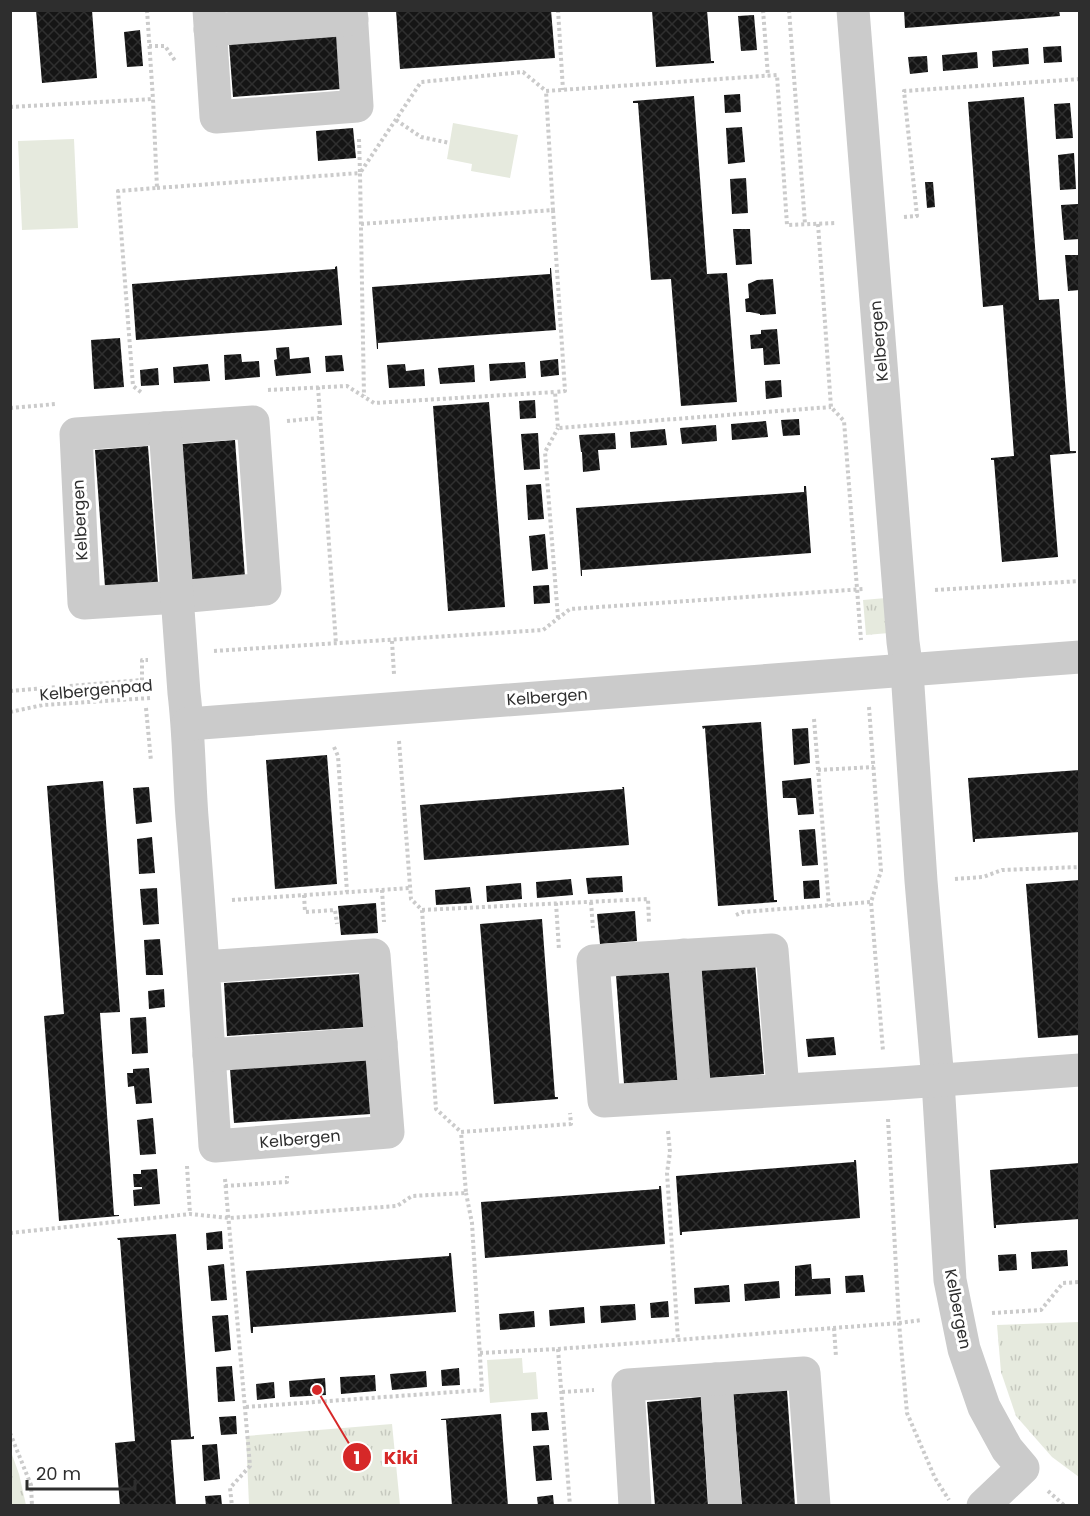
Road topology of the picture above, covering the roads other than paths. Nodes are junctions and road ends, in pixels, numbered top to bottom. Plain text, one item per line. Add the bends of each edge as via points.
1 (853, 10) edge
2 (351, 15) edge
3 (209, 20) edge
4 (165, 428) junction
5 (178, 597) junction
6 (1080, 657) edge
7 (907, 671) junction
8 (186, 709) junction
9 (684, 955) junction
10 (204, 967) junction
11 (381, 1043) junction
12 (209, 1055) junction
13 (1080, 1070) edge
14 (938, 1081) junction
15 (783, 1090) junction
16 (695, 1095) junction
17 (716, 1379) junction
18 (635, 1506) edge
19 (725, 1506) edge
20 (814, 1506) edge
21 (983, 1506) edge

1 - 7 street, Kelbergen
2 - 3 street
2 - 3 street via 357,106 216,117
4 - 5 street, Kelbergen
4 - 5 street, Kelbergen via 254,423 265,589
4 - 5 street, Kelbergen via 76,434 84,603
5 - 8 street, Kelbergen
6 - 7 street, Kelbergen
7 - 8 street, Kelbergen via 326,714
7 - 14 street, Kelbergen
8 - 10 street, Kelbergen
9 - 15 street via 772,950
9 - 16 street
9 - 16 street via 593,962 604,1101
10 - 11 street, Kelbergen via 374,956
10 - 12 street, Kelbergen
11 - 12 street
11 - 12 street, Kelbergen via 388,1132 215,1146
13 - 14 street
14 - 15 street
14 - 21 street, Kelbergen via 950,1280 964,1349 984,1407 1007,1449 1023,1468
15 - 16 street
17 - 18 street via 627,1385
17 - 19 street
17 - 20 street via 804,1373

